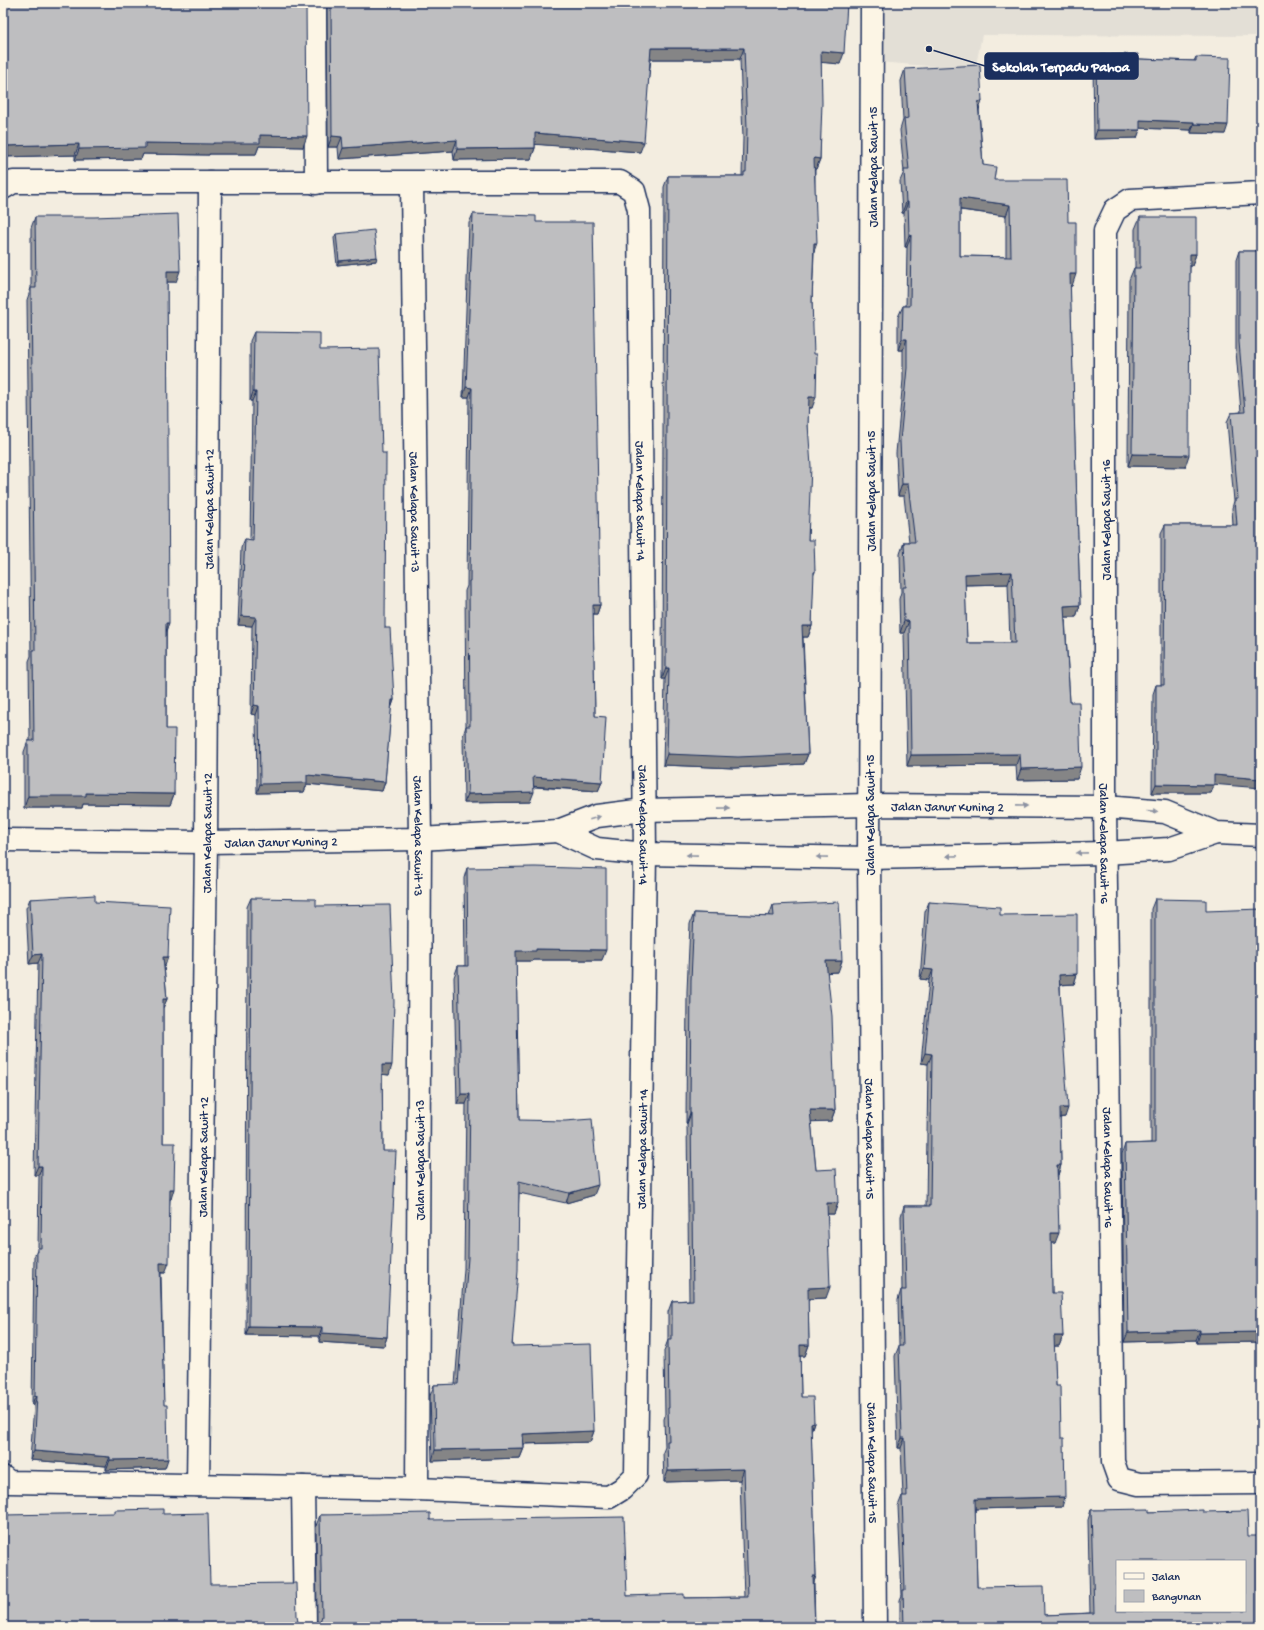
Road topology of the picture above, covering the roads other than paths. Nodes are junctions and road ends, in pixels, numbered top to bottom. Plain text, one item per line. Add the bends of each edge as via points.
1 (315, 3) edge
2 (872, 3) edge
3 (210, 182) junction
4 (316, 183) junction
5 (412, 183) junction
6 (3, 188) edge
7 (1261, 193) edge
8 (869, 805) junction
9 (1105, 807) junction
10 (644, 810) junction
11 (558, 831) junction
12 (1216, 833) junction
13 (1261, 835) edge
14 (420, 839) junction
15 (3, 840) edge
16 (206, 842) junction
17 (1105, 853) junction
18 (645, 854) junction
19 (869, 858) junction
20 (3, 1477) edge
21 (1261, 1483) edge
22 (198, 1485) junction
23 (303, 1487) junction
24 (417, 1489) junction
25 (305, 1627) edge
26 (875, 1627) edge

1 - 4 street
2 - 8 street, Jalan Kelapa Sawit 15
3 - 4 street
3 - 6 street via 13,182
3 - 16 street, Jalan Kelapa Sawit 12
4 - 5 street
5 - 10 street, Jalan Kelapa Sawit 14 via 620,182 634,191 639,210
5 - 14 street, Jalan Kelapa Sawit 13
7 - 9 street, Jalan Kelapa Sawit 16 via 1130,200 1115,210 1105,231
8 -> 9 street, Jalan Janur Kuning 2
10 -> 8 street, Jalan Janur Kuning 2
8 - 19 street, Jalan Kelapa Sawit 15
9 -> 12 street, Jalan Janur Kuning 2 via 1165,812
9 - 17 street, Jalan Kelapa Sawit 16
11 -> 10 street, Jalan Janur Kuning 2 via 597,816
10 - 18 street, Jalan Kelapa Sawit 14
11 - 14 street, Jalan Janur Kuning 2
11 - 18 street, Jalan Janur Kuning 2 via 597,849
12 - 13 street, Jalan Janur Kuning 2
12 - 17 street, Jalan Janur Kuning 2 via 1169,849
14 - 16 street, Jalan Janur Kuning 2
14 - 24 street, Jalan Kelapa Sawit 13
15 - 16 street, Jalan Janur Kuning 2
16 - 22 street, Jalan Kelapa Sawit 12
17 -> 19 street, Jalan Janur Kuning 2
17 - 21 street, Jalan Kelapa Sawit 16 via 1113,1462 1119,1479 1139,1484
19 -> 18 street, Jalan Janur Kuning 2
18 - 24 street, Jalan Kelapa Sawit 14 via 636,1475 622,1489 609,1497
19 - 26 street, Jalan Kelapa Sawit 15
20 - 22 street via 8,1482
22 - 23 street
23 - 24 street
23 - 25 street

